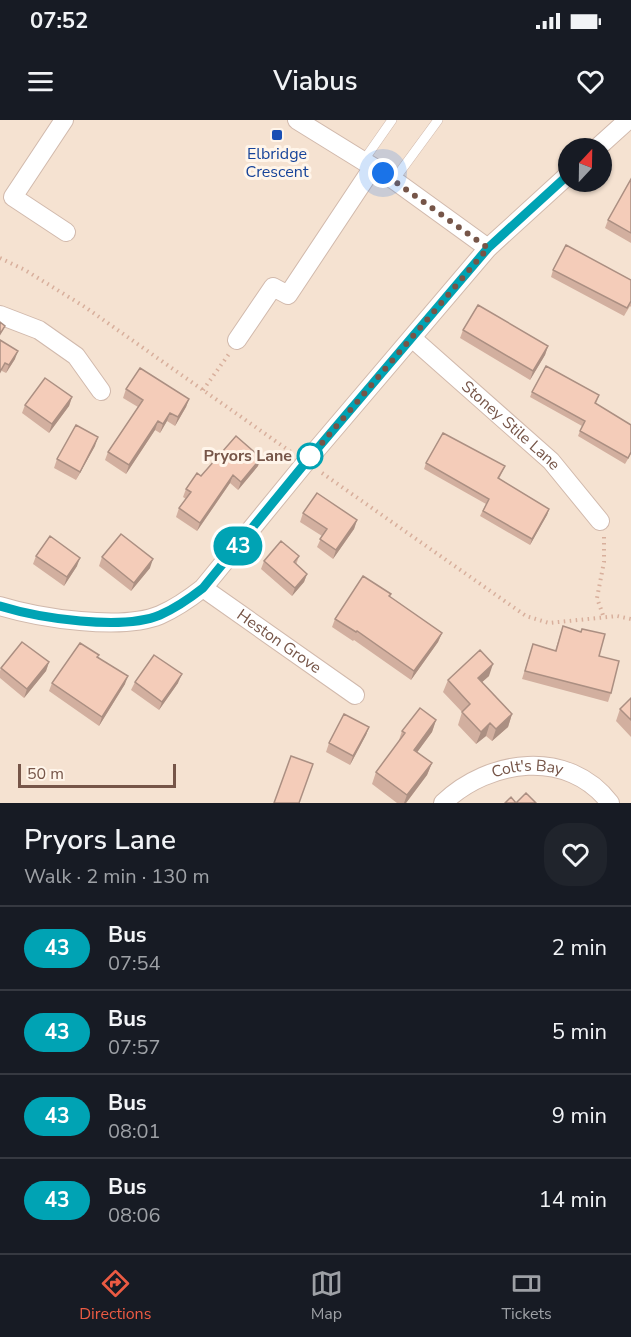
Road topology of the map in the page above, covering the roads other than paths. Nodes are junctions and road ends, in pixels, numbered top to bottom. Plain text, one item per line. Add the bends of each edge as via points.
1 (64, 120) edge
2 (297, 120) edge
3 (392, 120) edge
4 (438, 120) edge
5 (628, 120) edge
6 (608, 138) edge
7 (368, 164) junction
8 (394, 180) junction
9 (558, 184) edge
10 (66, 232) dead end
11 (488, 248) junction
12 (0, 315) edge
13 (412, 338) junction
14 (237, 340) road end
15 (101, 391) dead end
16 (600, 521) road end
17 (203, 588) junction
18 (0, 606) edge
19 (355, 695) dead end
20 (443, 803) edge
21 (610, 803) edge

1 - 10 street via 13,197
2 - 7 street
3 - 7 lane
4 - 8 lane
5 - 6 street
7 - 8 street
7 - 14 street via 288,295 273,287
8 - 11 street
9 - 11 street
11 - 13 street
12 - 15 street via 39,330 76,356
13 - 16 street, Stoney Stile Lane via 551,461
13 - 17 street
17 - 18 street via 158,616 126,622 80,620
17 - 19 street, Heston Grove
20 - 21 street, Colt's Bay via 472,781 508,767 540,765 589,782

